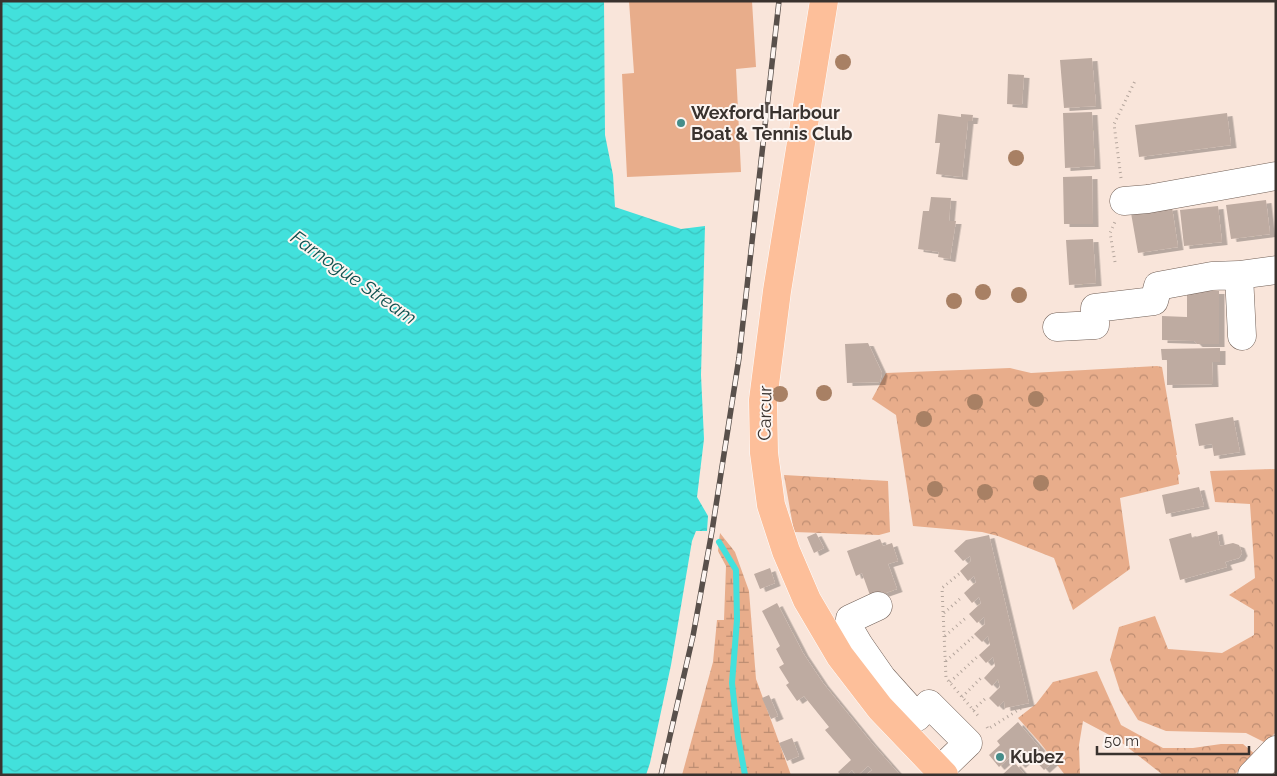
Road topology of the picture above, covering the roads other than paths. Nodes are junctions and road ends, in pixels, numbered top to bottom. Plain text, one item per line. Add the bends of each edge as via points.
1 (824, 1) edge
2 (1276, 176) edge
3 (1124, 201) road end
4 (1276, 270) edge
5 (1240, 275) junction
6 (1057, 327) dead end
7 (1242, 336) dead end
8 (878, 606) dead end
9 (1276, 750) edge
10 (941, 773) edge
11 (1252, 775) edge

1 - 10 main road, Carcur via 811,52 763,400 764,453 771,505 807,600 840,656 880,708
2 - 3 street
4 - 5 street
5 - 6 street via 1212,276 1158,286 1154,301 1095,308 1095,325
5 - 7 street
8 - 10 street via 850,619 849,628 859,645 882,678 917,717 929,704 968,743
9 - 11 street

